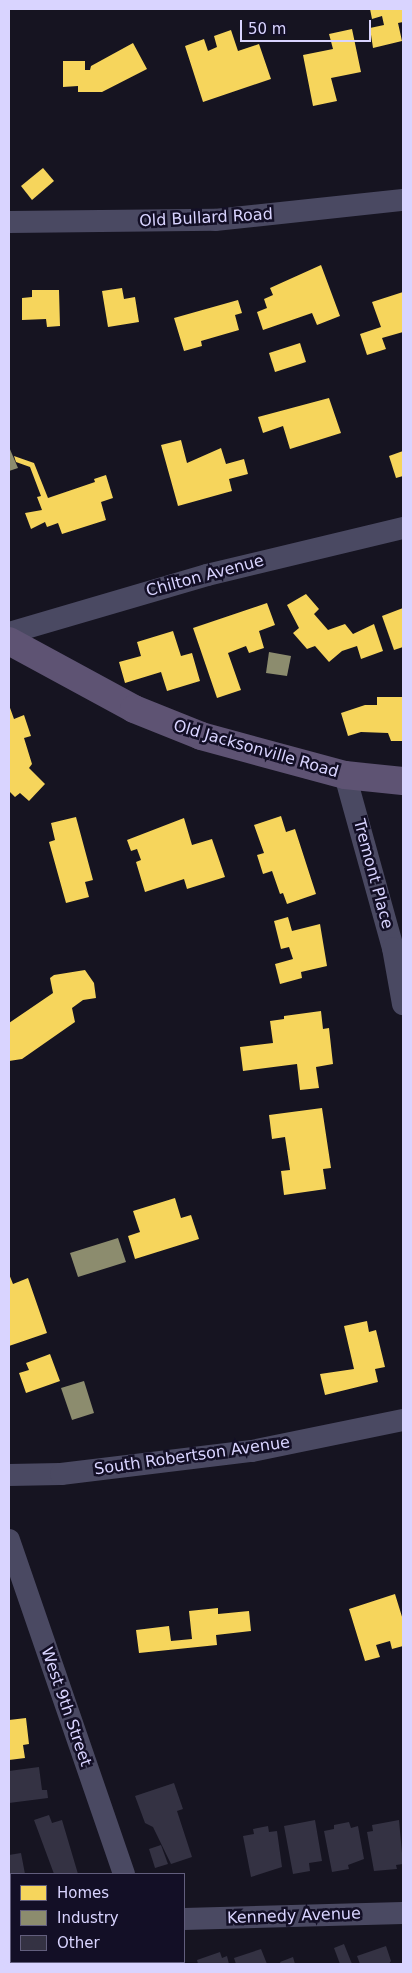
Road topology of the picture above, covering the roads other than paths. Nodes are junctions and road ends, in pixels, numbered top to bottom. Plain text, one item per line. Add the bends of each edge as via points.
1 (403, 200) edge
2 (9, 222) edge
3 (403, 528) edge
4 (9, 633) edge
5 (9, 641) edge
6 (346, 775) junction
7 (403, 781) edge
8 (403, 1004) edge
9 (403, 1420) edge
10 (9, 1476) edge
11 (9, 1540) edge
12 (124, 1873) edge
13 (403, 1913) edge
14 (185, 1919) edge

1 - 2 street, Old Bullard Road via 215,220
3 - 4 street, Chilton Avenue via 207,575
5 - 6 main road, Old Jacksonville Road via 134,709 201,736
6 - 7 main road, Old Jacksonville Road
6 - 8 street, Tremont Place via 393,948
9 - 10 street, South Robertson Avenue via 252,1450 61,1474
11 - 12 street, West 9th Street
13 - 14 street, Kennedy Avenue

